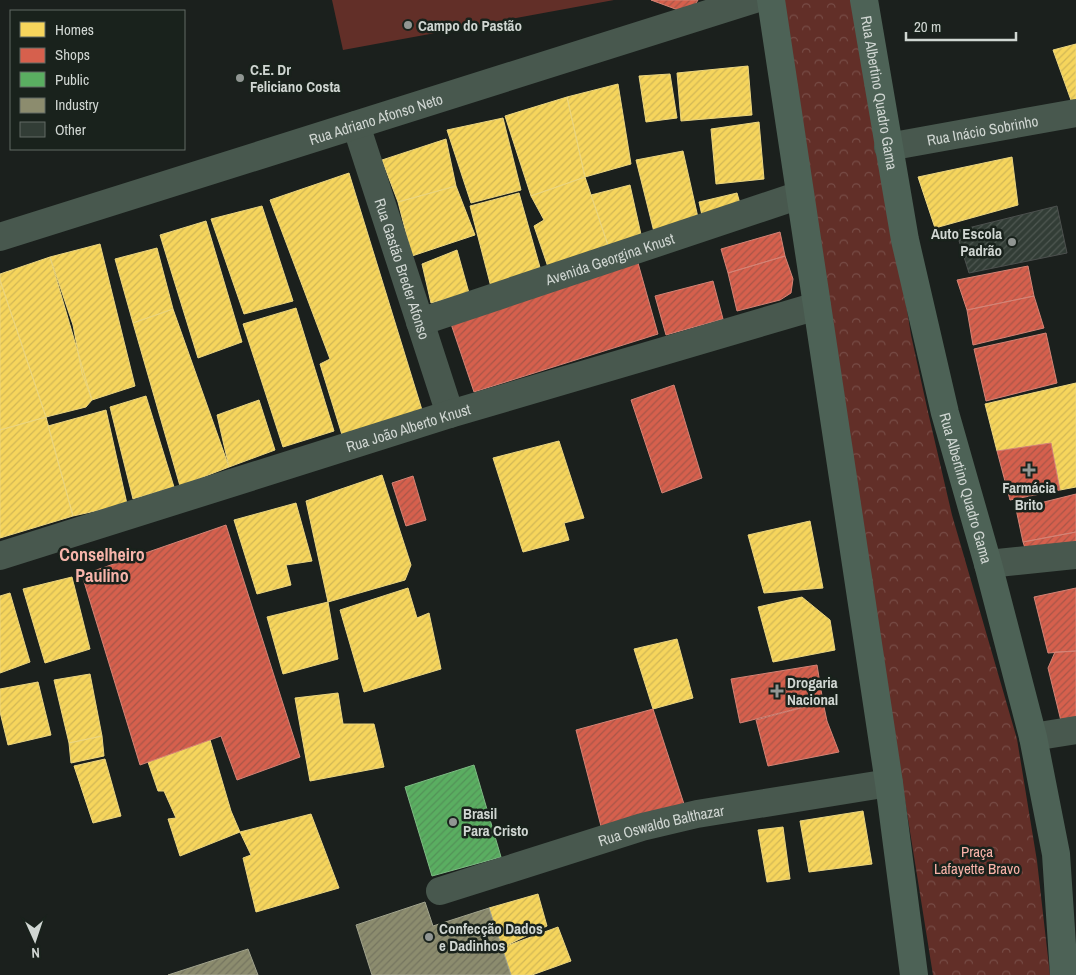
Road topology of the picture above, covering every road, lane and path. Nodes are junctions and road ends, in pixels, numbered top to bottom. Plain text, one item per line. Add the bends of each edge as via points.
1 (752, 0) edge
2 (771, 0) edge
3 (864, 0) edge
4 (1076, 113) edge
5 (356, 125) junction
6 (888, 147) junction
7 (800, 195) junction
8 (0, 237) edge
9 (817, 306) junction
10 (420, 322) junction
11 (450, 414) junction
12 (1076, 555) edge
13 (0, 556) edge
14 (988, 564) junction
15 (1076, 730) edge
16 (1033, 737) junction
17 (889, 783) junction
18 (440, 891) dead end
19 (914, 975) edge
20 (1064, 975) edge

1 - 5 street, Rua Adriano Afonso Neto
2 - 7 main road
3 - 6 main road, Rua Albertino Quadro Gama
4 - 6 street, Rua Inácio Sobrinho
5 - 8 street, Rua Adriano Afonso Neto
5 - 10 street, Rua Gastão Breder Afonso
6 - 14 main road, Rua Albertino Quadro Gama via 905,240 945,413
7 - 9 main road
7 - 10 street, Avenida Georgina Knust
9 - 11 street, Rua João Alberto Knust
9 - 17 main road
10 - 11 street, Rua Gastão Breder Afonso
11 - 13 street, Rua João Alberto Knust
12 - 14 street
14 - 16 main road, Rua Albertino Quadro Gama
15 - 16 street
16 - 20 main road, Rua Albertino Quadro Gama via 1056,854
17 - 18 street, Rua Oswaldo Balthazar via 697,814 642,827
17 - 19 main road

